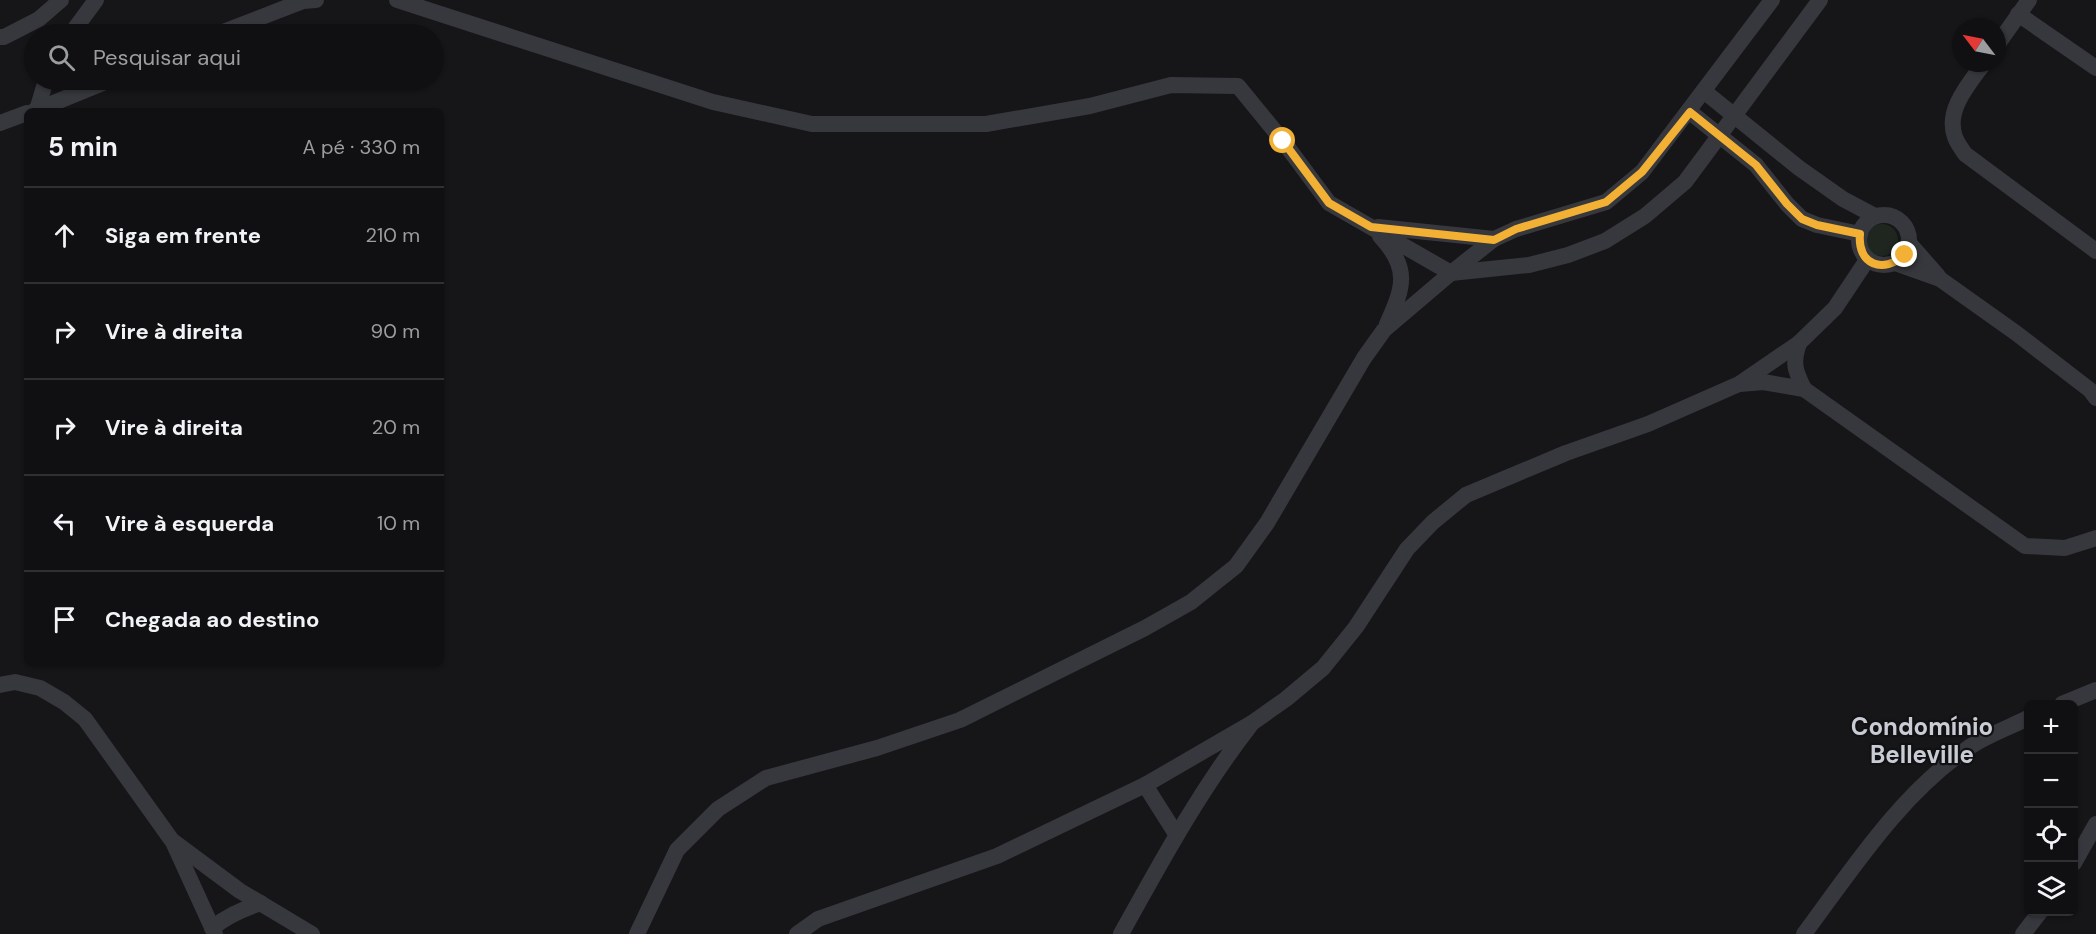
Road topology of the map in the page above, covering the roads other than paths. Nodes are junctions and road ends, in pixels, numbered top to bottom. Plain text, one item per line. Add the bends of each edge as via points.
1 (61, 0) edge
2 (96, 0) edge
3 (316, 0) edge
4 (397, 0) edge
5 (1772, 0) edge
6 (1820, 0) edge
7 (2029, 0) edge
8 (2019, 15) junction
9 (29, 24) edge
10 (78, 24) edge
11 (244, 24) edge
12 (24, 26) edge
13 (2006, 33) edge
14 (2, 37) edge
15 (2096, 68) edge
16 (1978, 72) edge
17 (42, 90) edge
18 (85, 90) edge
19 (1704, 92) junction
20 (34, 108) edge
21 (40, 108) edge
22 (1690, 112) junction
23 (24, 114) edge
24 (1735, 116) junction
25 (0, 123) edge
26 (1720, 136) junction
27 (1875, 216) junction
28 (1371, 227) junction
29 (1860, 234) junction
30 (1494, 240) junction
31 (1909, 243) junction
32 (2096, 251) edge
33 (1867, 260) junction
34 (1895, 263) junction
35 (1451, 273) junction
36 (1941, 279) junction
37 (1384, 330) junction
38 (1799, 343) junction
39 (1739, 384) junction
40 (1804, 389) junction
41 (2096, 398) edge
42 (2096, 538) edge
43 (0, 685) edge
44 (2096, 690) edge
45 (2073, 700) edge
46 (2024, 720) edge
47 (1252, 723) junction
48 (1145, 785) junction
49 (2096, 824) edge
50 (1176, 834) junction
51 (173, 842) junction
52 (2074, 862) edge
53 (261, 903) junction
54 (2037, 916) edge
55 (214, 931) edge
56 (312, 934) edge
57 (637, 934) edge
58 (797, 934) edge
59 (1121, 934) edge
60 (1804, 934) edge
61 (2023, 934) edge

1 - 9 street
2 - 10 street
3 - 11 street via 303,1
4 - 28 street via 713,102 812,124 986,124 1090,106 1171,85 1238,86 1329,203
5 - 19 street
6 - 24 street
7 - 8 street
8 - 13 street
8 - 15 street
12 - 14 street
16 - 32 street via 1961,95 1953,118 1955,137 1965,154
17 - 20 street
18 - 21 street
19 - 22 street
19 - 24 street
22 - 26 street
22 - 30 street via 1642,172 1606,202 1516,229
23 - 25 street
24 - 26 street
24 - 27 street via 1799,168
26 - 29 street via 1756,165 1802,219
26 - 35 street via 1685,182 1645,216 1605,241 1529,265
27 - 29 street via 1865,223
27 - 31 street via 1900,220
28 - 30 street
28 - 35 street
28 - 37 street via 1393,250 1401,268 1395,307
29 - 33 street via 1859,243
30 - 35 street
31 - 34 street via 1905,255
31 - 36 street
33 - 34 street via 1886,266
33 - 38 street via 1834,308
34 - 36 street
35 - 37 street
36 - 41 street
37 - 57 street via 1267,523 1236,566 1191,602 1145,628 960,720 877,748 766,778 718,809 677,850
38 - 39 street
38 - 40 street via 1795,369
39 - 40 street via 1763,382
39 - 47 street via 1466,495 1407,549 1356,627 1323,668
40 - 42 street via 2025,546 2065,549
43 - 51 street via 15,682 40,688 85,719
44 - 45 street
46 - 60 street via 1972,746 1926,781 1873,841
47 - 48 street
47 - 50 street
48 - 50 street
48 - 58 street via 997,856 818,919
49 - 52 street
50 - 59 street
51 - 53 street
51 - 55 street
53 - 55 street via 224,918
53 - 56 street
54 - 61 street

